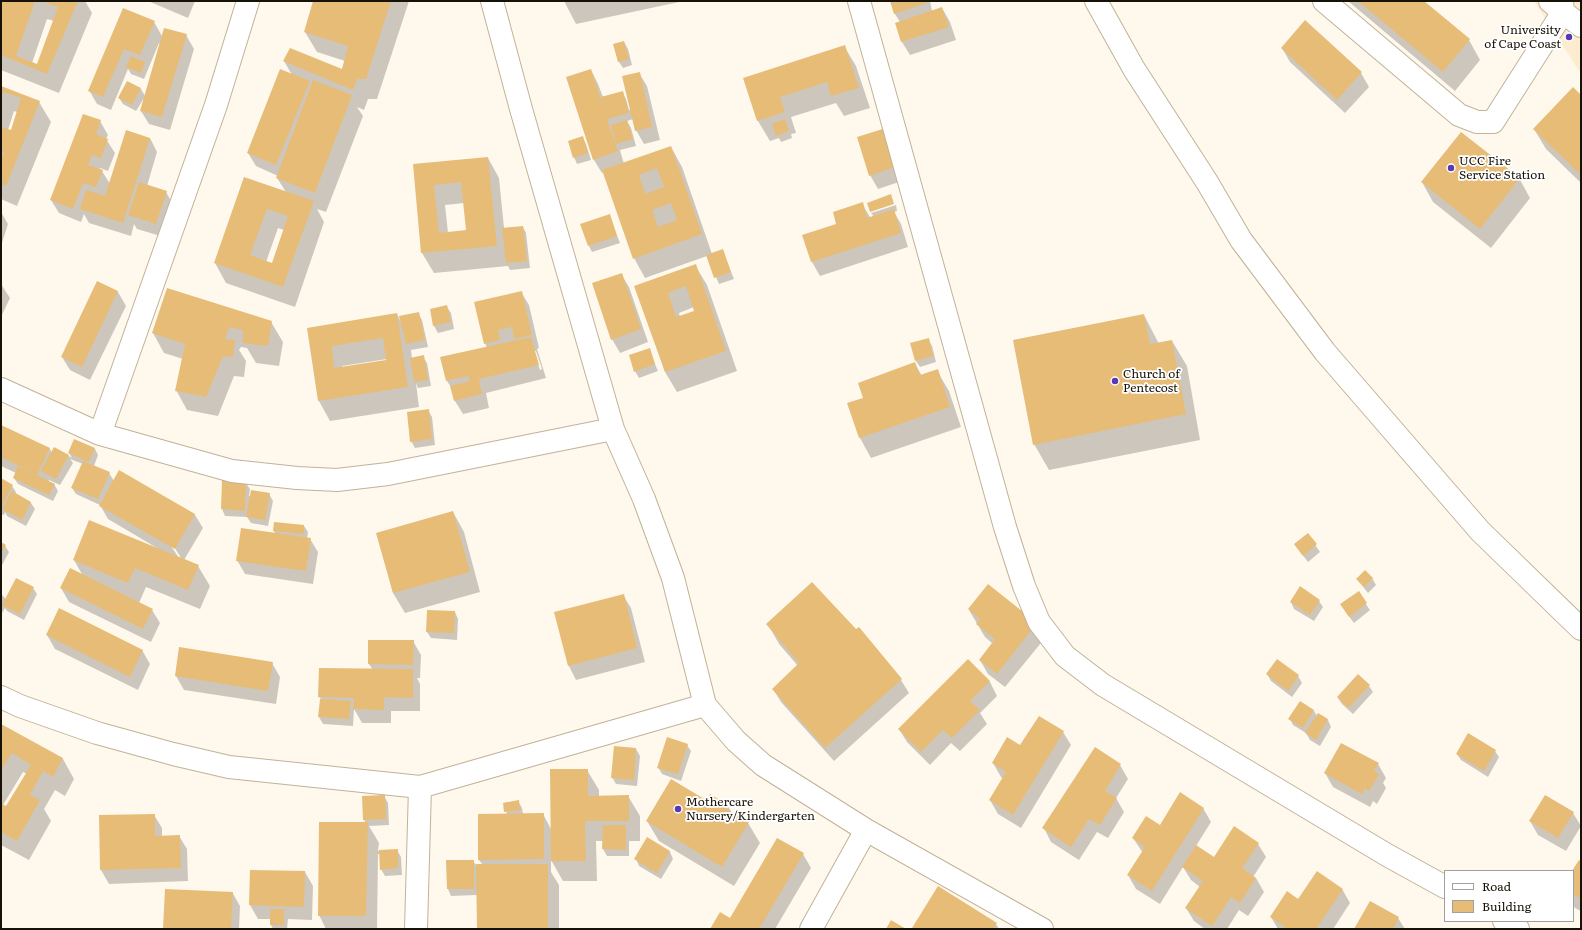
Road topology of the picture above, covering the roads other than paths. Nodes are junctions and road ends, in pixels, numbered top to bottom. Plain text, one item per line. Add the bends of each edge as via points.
1 (248, 1) edge
2 (492, 1) edge
3 (859, 1) edge
4 (1096, 1) edge
5 (1324, 1) edge
6 (1558, 5) edge
7 (1581, 26) edge
8 (1, 389) edge
9 (613, 429) junction
10 (100, 434) junction
11 (1581, 629) edge
12 (1, 698) edge
13 (705, 704) junction
14 (420, 787) junction
15 (866, 830) junction
16 (1444, 886) edge
17 (1506, 922) edge
18 (416, 929) edge
19 (811, 929) edge
20 (1042, 929) edge
21 (1518, 929) edge

1 - 10 main road via 216,105
2 - 9 main road via 520,109
3 - 16 main road via 1004,527 1039,622 1065,656 1103,685
4 - 11 main road via 1134,69 1241,240 1325,352 1480,531
5 - 6 main road via 1459,115 1476,122 1493,122
6 - 7 main road
8 - 10 main road
9 - 10 main road via 388,474 337,480 232,471
9 - 13 main road via 644,498 673,578
12 - 14 main road via 97,733 229,767
13 - 14 main road
13 - 15 main road via 736,742 763,766
14 - 18 main road
15 - 19 main road
15 - 20 main road
17 - 21 main road

